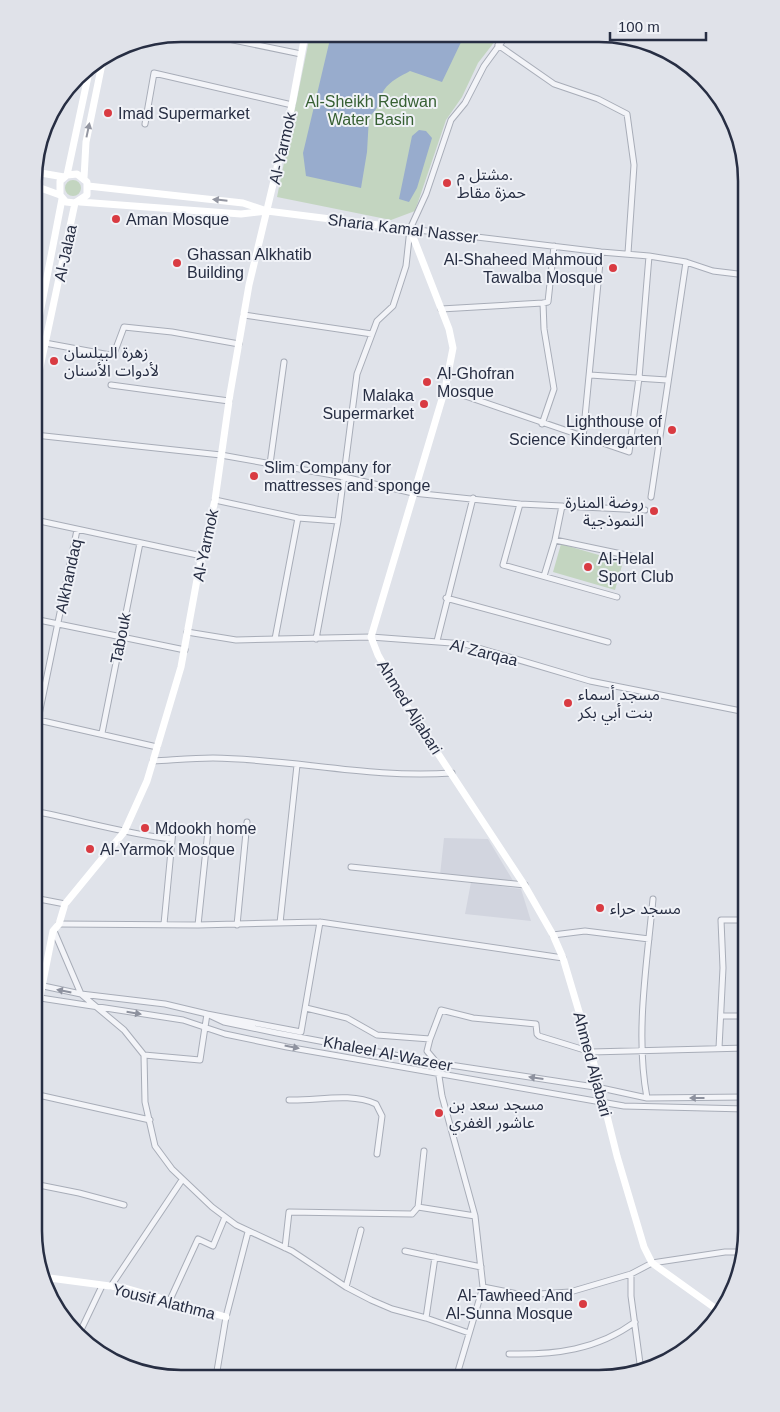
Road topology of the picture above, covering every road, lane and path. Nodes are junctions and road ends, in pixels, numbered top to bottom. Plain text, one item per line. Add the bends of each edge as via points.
1 (500, 42) edge
2 (246, 43) edge
3 (303, 43) edge
4 (498, 45) junction
5 (300, 54) junction
6 (101, 68) edge
7 (87, 80) edge
8 (292, 105) junction
9 (145, 124) dead end
10 (43, 173) edge
11 (65, 176) junction
12 (84, 178) junction
13 (88, 186) junction
14 (42, 189) edge
15 (61, 197) junction
16 (78, 202) junction
17 (267, 211) junction
18 (410, 229) junction
19 (554, 246) junction
20 (601, 252) junction
21 (628, 254) junction
22 (649, 256) junction
23 (686, 262) junction
24 (738, 274) edge
25 (42, 301) edge
26 (543, 303) junction
27 (441, 309) junction
28 (244, 315) junction
29 (372, 334) junction
30 (45, 343) junction
31 (240, 344) junction
32 (42, 357) edge
33 (284, 362) dead end
34 (590, 375) junction
35 (639, 378) junction
36 (667, 380) junction
37 (111, 386) dead end
38 (445, 389) junction
39 (229, 401) junction
40 (542, 424) junction
41 (42, 437) edge
42 (583, 438) junction
43 (221, 455) junction
44 (270, 464) junction
45 (344, 477) junction
46 (413, 493) junction
47 (651, 497) dead end
48 (474, 498) junction
49 (215, 500) junction
50 (520, 504) junction
51 (562, 506) junction
52 (645, 510) dead end
53 (298, 518) junction
54 (338, 521) junction
55 (42, 522) edge
56 (77, 530) junction
57 (555, 540) junction
58 (140, 543) junction
59 (202, 556) junction
60 (631, 556) dead end
61 (544, 576) junction
62 (617, 597) dead end
63 (446, 598) junction
64 (42, 621) edge
65 (58, 624) junction
66 (187, 632) junction
67 (120, 636) junction
68 (371, 637) junction
69 (275, 639) junction
70 (316, 639) junction
71 (437, 641) junction
72 (608, 642) dead end
73 (185, 650) junction
74 (42, 696) edge
75 (738, 710) edge
76 (42, 720) edge
77 (102, 733) junction
78 (157, 747) junction
79 (153, 762) junction
80 (297, 765) junction
81 (452, 773) junction
82 (42, 812) edge
83 (247, 822) dead end
84 (124, 832) junction
85 (172, 840) junction
86 (351, 867) dead end
87 (525, 886) junction
88 (653, 899) dead end
89 (42, 900) edge
90 (65, 904) junction
91 (737, 920) edge
92 (320, 922) junction
93 (60, 924) junction
94 (164, 924) junction
95 (280, 924) junction
96 (198, 925) junction
97 (237, 925) junction
98 (54, 931) junction
99 (553, 935) junction
100 (649, 939) junction
101 (562, 958) junction
102 (43, 987) joint
103 (80, 994) junction
104 (42, 999) edge
105 (99, 1008) junction
106 (306, 1008) junction
107 (207, 1014) junction
108 (722, 1016) junction
109 (737, 1016) edge
110 (205, 1028) junction
111 (430, 1039) junction
112 (719, 1048) junction
113 (737, 1048) edge
114 (642, 1051) junction
115 (591, 1052) junction
116 (144, 1055) junction
117 (437, 1063) junction
118 (438, 1074) junction
119 (601, 1088) junction
120 (42, 1096) edge
121 (737, 1097) edge
122 (647, 1098) junction
123 (289, 1100) dead end
124 (604, 1102) junction
125 (737, 1109) edge
126 (150, 1120) junction
127 (424, 1151) dead end
128 (377, 1154) dead end
129 (182, 1180) junction
130 (42, 1186) edge
131 (124, 1205) dead end
132 (418, 1207) junction
133 (475, 1216) junction
134 (225, 1217) junction
135 (361, 1230) dead end
136 (248, 1232) junction
137 (285, 1248) junction
138 (405, 1251) dead end
139 (736, 1252) edge
140 (435, 1258) junction
141 (652, 1263) junction
142 (481, 1267) junction
143 (632, 1274) junction
144 (51, 1278) edge
145 (102, 1286) junction
146 (111, 1286) junction
147 (346, 1287) junction
148 (483, 1287) junction
149 (168, 1302) junction
150 (714, 1307) edge
151 (226, 1317) junction
152 (426, 1318) junction
153 (635, 1322) junction
154 (82, 1328) edge
155 (469, 1333) junction
156 (509, 1354) dead end
157 (640, 1363) edge
158 (217, 1370) edge
159 (458, 1370) edge

1 - 4 street
2 - 5 street
3 - 5 street, Al-Yarmok
4 - 18 street via 465,103 451,120 426,194
4 - 21 street via 554,84 598,99 627,114 634,165
5 - 8 street, Al-Yarmok
12 -> 6 street via 86,142
7 - 11 street
8 - 9 street via 154,73
8 - 17 street, Al-Yarmok
10 - 11 street
11 - 12 street via 76,174
11 - 15 street via 58,186
12 - 13 street
13 - 16 street via 87,195
17 -> 13 street, Sharia Kamal Nasser via 243,202
14 - 15 street
15 - 16 street
15 - 25 street, Al-Jalaa
16 - 17 street, Sharia Kamal Nasser via 241,214
16 - 30 street, Al-Jalaa
17 - 18 street, Sharia Kamal Nasser
17 - 28 street, Al-Yarmok
18 - 19 street, Sharia Kamal Nasser
18 - 27 street
18 - 29 street via 406,266 393,306 377,321
19 - 20 street, Sharia Kamal Nasser
19 - 26 street via 548,302
20 - 21 street, Sharia Kamal Nasser
20 - 34 street
21 - 22 street, Sharia Kamal Nasser
22 - 23 street, Sharia Kamal Nasser
22 - 35 street
23 - 24 street, Sharia Kamal Nasser via 713,271
23 - 36 street
26 - 27 street
26 - 40 street via 554,389
27 - 38 street via 453,348
28 - 29 street
28 - 31 street, Al-Yarmok
29 - 45 street via 357,374
30 - 31 street via 110,355 115,351 124,327
30 - 32 street, Al-Jalaa
31 - 39 street, Al-Yarmok
33 - 44 street
34 - 35 street
34 - 42 street
35 - 36 street
35 - 42 street via 629,452
36 - 47 street
37 - 39 street
38 - 40 street
38 - 46 street
39 - 43 street, Al-Yarmok
40 - 42 street
41 - 43 street
43 - 44 street
43 - 49 street, Al-Yarmok
44 - 45 street
45 - 46 street
45 - 54 street
46 - 48 street
46 - 68 street
48 - 50 street
48 - 63 street
49 - 53 street
49 - 59 street, Al-Yarmok
50 - 51 street
50 - 61 street via 502,565
51 - 52 street
51 - 57 street
53 - 54 street
53 - 69 street
54 - 70 street
55 - 56 street
56 - 58 street
56 - 65 street, Alkhandaq
57 - 60 street
57 - 61 street
58 - 59 street
58 - 67 street, Tabouk
59 - 66 street, Al-Yarmok
61 - 62 street
63 - 71 street
63 - 72 street
64 - 65 street
65 - 67 street
65 - 74 street, Alkhandaq
66 - 69 street, Al Zarqaa via 236,640
66 - 73 street, Al-Yarmok
67 - 73 street
67 - 77 street, Tabouk
68 - 70 street, Al Zarqaa
68 - 71 street, Al Zarqaa
68 - 81 street, Ahmed Aljabari via 408,708
69 - 70 street, Al Zarqaa
71 - 75 street, Al Zarqaa via 464,644 590,681
73 - 78 street, Al-Yarmok
76 - 77 street
77 - 78 street
78 - 79 street, Al-Yarmok
79 - 80 street via 214,758
79 - 84 street, Al-Yarmok
80 - 81 street via 397,775
80 - 95 street
81 - 87 street, Ahmed Aljabari
82 - 84 street
83 - 97 street
84 - 85 street
84 - 90 street, Al-Yarmok
85 - 94 street
85 - 96 street via 173,830 208,830
86 - 87 street
87 - 99 street, Ahmed Aljabari
88 - 100 street
89 - 90 street
90 - 93 street, Al-Yarmok
91 - 108 street via 721,920
92 - 95 street
92 - 101 street
92 - 106 street
93 - 94 street
93 - 98 street, Al-Yarmok
94 - 96 street
95 - 97 street
96 - 97 street
98 - 102 street, Al-Yarmok
98 - 103 street
99 - 100 street via 585,931
99 - 101 street, Ahmed Aljabari
100 - 114 street
101 - 115 street, Ahmed Aljabari
103 -> 102 street, Khaleel Al-Wazeer
103 - 105 street
103 - 107 street, Khaleel Al-Wazeer via 165,1004
104 - 105 street, Khaleel Al-Wazeer
105 -> 110 street, Khaleel Al-Wazeer via 183,1020
105 - 116 street via 124,1030
106 - 107 street via 301,1032
106 - 111 street via 347,1018 377,1035
107 - 110 street
107 - 117 street, Khaleel Al-Wazeer via 224,1022
108 - 109 street
108 - 112 street
110 - 116 street via 200,1060
110 -> 118 street, Khaleel Al-Wazeer
111 - 115 street via 441,1010 474,1018 536,1024 539,1036
111 - 117 street via 427,1051
112 - 113 street
112 - 114 street
114 - 115 street
114 - 122 street
115 - 119 street, Ahmed Aljabari
116 - 126 street via 145,1102
117 - 118 street
119 -> 117 street, Khaleel Al-Wazeer
118 - 124 street, Khaleel Al-Wazeer
118 - 133 street
119 - 122 street, Khaleel Al-Wazeer
119 - 124 street, Ahmed Aljabari
120 - 126 street
121 -> 122 street, Khaleel Al-Wazeer
123 - 128 street via 320,1101 335,1097 376,1104 382,1116
124 - 125 street, Khaleel Al-Wazeer via 624,1106
124 - 141 street, Ahmed Aljabari via 644,1247
126 - 129 street via 155,1146
127 - 132 street
129 - 134 street
129 - 146 street
130 - 131 street
132 - 133 street
132 - 137 street via 412,1214 289,1212
133 - 142 street
134 - 136 street
134 - 149 street via 213,1246 198,1239
135 - 147 street
136 - 137 street
136 - 151 street
137 - 147 street
138 - 140 street
139 - 141 street
140 - 142 street
140 - 152 street
141 - 143 street
141 - 150 street
142 - 148 street
143 - 148 street via 552,1294 524,1295
143 - 153 street
144 - 145 street, Yousif Alathma
145 - 146 street, Yousif Alathma
145 - 154 street
146 - 149 street, Yousif Alathma
147 - 152 street via 392,1309
148 - 155 street
149 - 151 street, Yousif Alathma
151 - 158 street
152 - 155 street
153 - 156 street via 619,1333 564,1353
153 - 157 street
155 - 159 street

